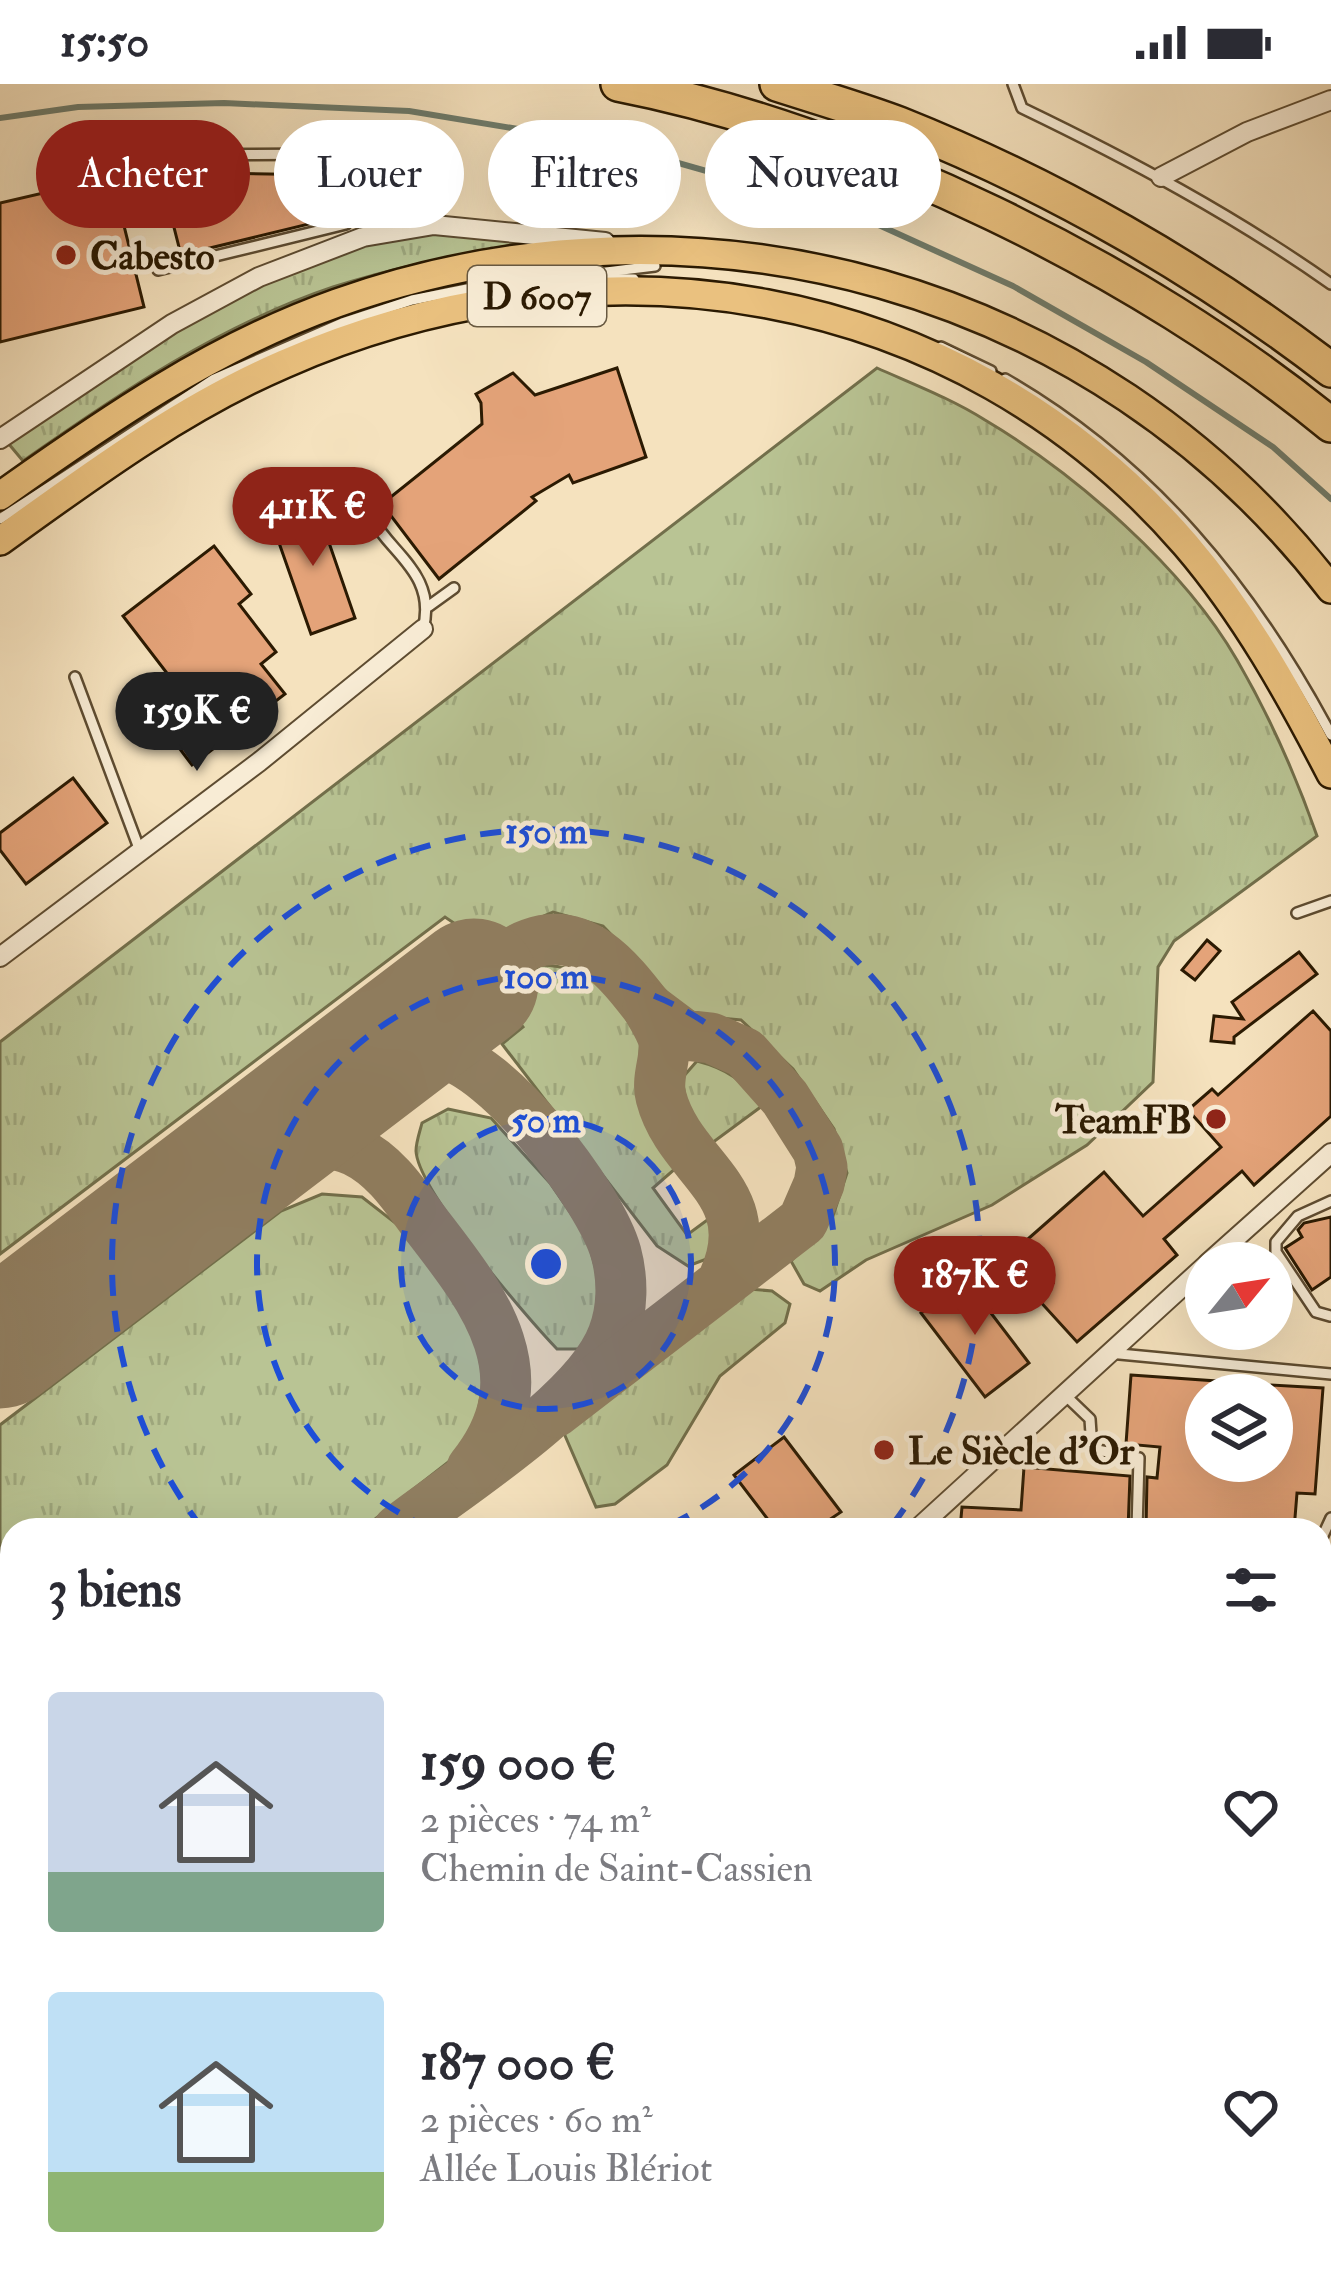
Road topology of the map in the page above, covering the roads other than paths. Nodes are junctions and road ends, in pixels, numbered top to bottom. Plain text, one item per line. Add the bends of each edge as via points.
1 (618, 84) edge
2 (777, 84) edge
3 (1013, 84) edge
4 (1331, 100) edge
5 (250, 154) edge
6 (1161, 177) junction
7 (710, 254) junction
8 (158, 271) dead end
9 (543, 278) junction
10 (675, 281) dead end
11 (1331, 284) edge
12 (716, 285) dead end
13 (793, 297) dead end
14 (815, 303) dead end
15 (1331, 370) edge
16 (1331, 424) edge
17 (0, 439) edge
18 (370, 488) dead end
19 (0, 496) edge
20 (0, 519) edge
21 (0, 541) edge
22 (454, 588) dead end
23 (1329, 597) edge
24 (429, 606) junction
25 (423, 629) joint
26 (75, 677) dead end
27 (1331, 735) edge
28 (1331, 774) edge
29 (140, 851) junction
30 (1331, 902) edge
31 (1297, 914) dead end
32 (0, 957) edge
33 (1331, 1153) edge
34 (1331, 1201) edge
35 (1232, 1242) edge
36 (1185, 1284) edge
37 (1331, 1316) edge
38 (1108, 1353) junction
39 (1331, 1374) edge
40 (1065, 1395) junction
41 (929, 1518) edge
42 (1137, 1518) edge

1 - 16 highway via 866,159 996,216 1176,315
2 - 15 highway via 898,124 1014,175 1212,285
3 - 6 lane via 1022,108
4 - 6 street
5 - 8 lane via 337,154 352,207 346,224
6 - 11 lane
7 - 17 street via 434,225 362,237 259,277 172,324
7 - 19 main road, D 6007 via 509,262 340,302 200,364
7 - 23 main road, D 6007 via 801,264 916,293 1047,347 1238,486
9 - 10 lane
9 - 20 lane via 412,300 276,349 162,410
9 - 23 lane via 724,267 798,276 962,320 1118,403 1198,465
12 - 13 lane
14 - 27 lane via 975,362 1057,409 1124,463 1182,516 1241,590
18 - 24 lane via 370,516 425,587
21 - 28 main road, D 6007 via 220,395 384,327 562,293 767,303 829,316 948,360 1079,444 1225,593
22 - 24 lane
24 - 25 lane
25 - 29 street
26 - 29 lane
29 - 32 street
30 - 31 lane
33 - 35 street
34 - 37 lane via 1298,1216 1276,1242 1316,1312
36 - 38 street
38 - 39 lane
38 - 40 street
40 - 41 street
40 - 42 lane via 1090,1419 1092,1449 1139,1458

